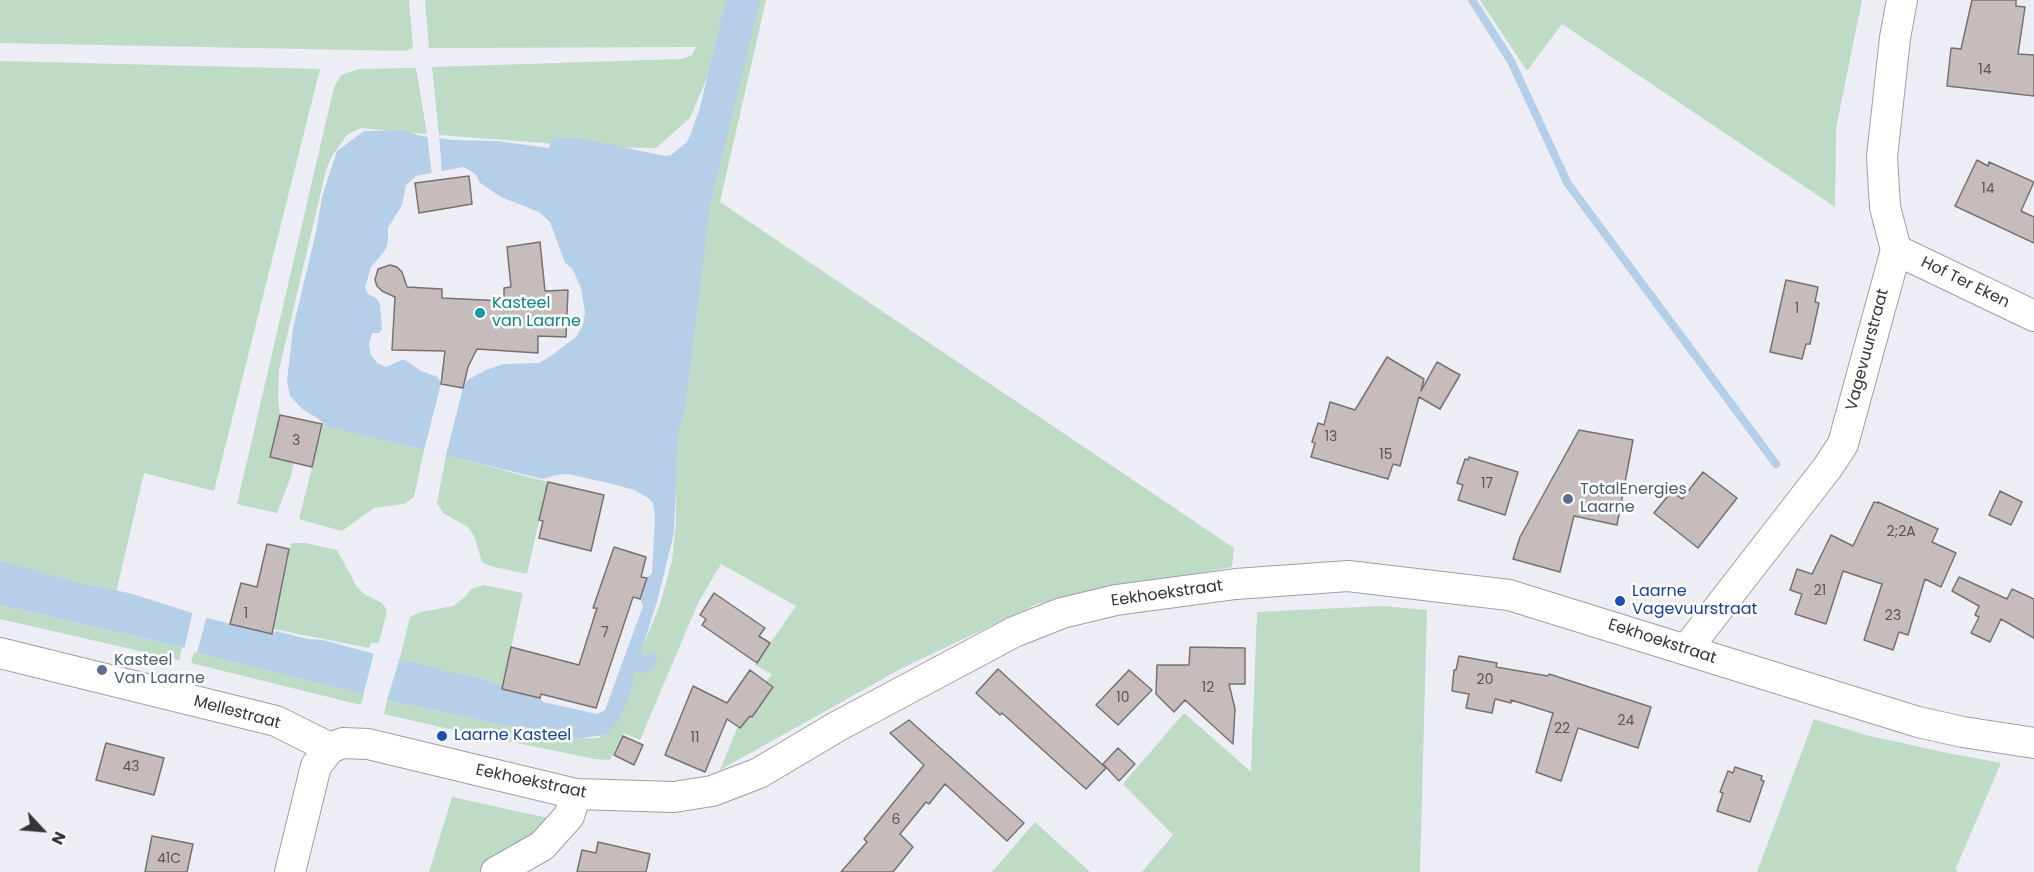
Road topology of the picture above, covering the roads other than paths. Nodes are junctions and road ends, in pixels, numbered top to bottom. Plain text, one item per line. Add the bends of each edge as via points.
1 (1902, 0) edge
2 (1896, 250) junction
3 (2034, 316) edge
4 (1686, 650) junction
5 (0, 653) edge
6 (2034, 743) edge
7 (330, 748) junction
8 (576, 794) junction
9 (290, 872) edge
10 (496, 872) edge

1 - 2 street, Vagevuurstraat via 1882,157 1886,207
2 - 3 street, Hof Ter Eken
2 - 4 street, Vagevuurstraat via 1843,444
4 - 6 street, Eekhoekstraat via 1918,722
4 - 8 street, Eekhoekstraat via 1509,595 1348,576 1236,584 1116,600 1062,613 1024,628 838,726 759,773 712,791 674,797
5 - 7 street, Mellestraat via 276,721
7 - 8 street, Eekhoekstraat via 343,743 368,744
7 - 9 street via 316,766
8 - 10 street via 569,816 542,846

